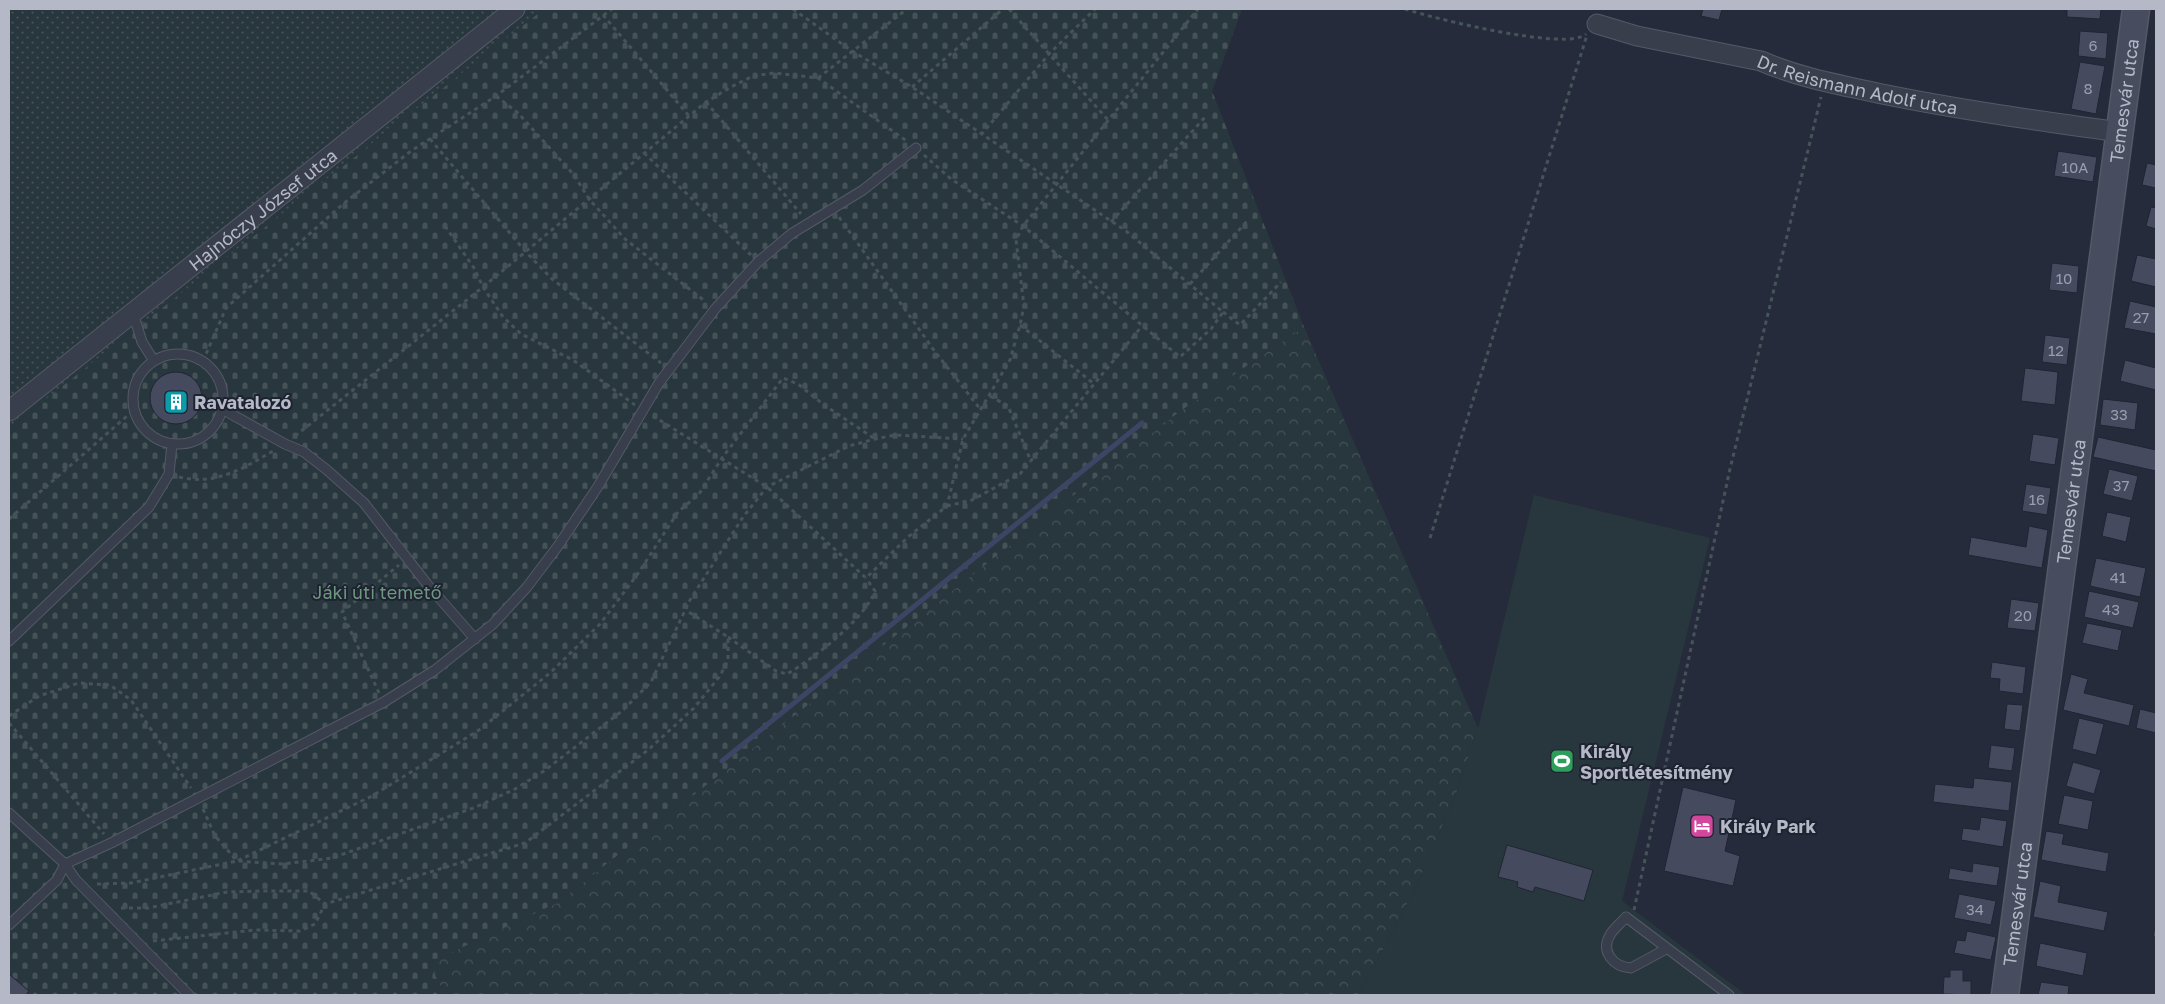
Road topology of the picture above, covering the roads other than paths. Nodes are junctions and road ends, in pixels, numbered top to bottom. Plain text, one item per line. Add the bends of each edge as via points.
1 (515, 9) edge
2 (2136, 9) edge
3 (1597, 24) dead end
4 (2120, 132) junction
5 (916, 148) road end
6 (133, 313) junction
7 (154, 361) junction
8 (222, 409) junction
9 (9, 411) edge
10 (172, 444) junction
11 (475, 639) junction
12 (9, 641) edge
13 (9, 813) edge
14 (65, 864) junction
15 (9, 925) edge
16 (1666, 949) junction
17 (189, 995) edge
18 (1729, 995) edge
19 (2005, 995) edge

1 - 6 street, Hajnóczy József utca
2 - 4 main road, Temesvár utca
3 - 4 street, Dr. Reismann Adolf utca via 1638,36 1761,61 1824,82 1983,113
4 - 19 main road, Temesvár utca
5 - 11 lane via 863,190 791,234 758,262 715,309 669,370 558,546 528,587
6 - 7 lane via 142,342
6 - 9 street, Hajnóczy József utca
7 - 8 lane via 178,354 203,361 220,382
7 - 10 lane via 136,382 134,410 142,426 155,438
8 - 10 lane via 216,424 204,436 189,443
8 - 11 lane via 304,452 364,503
10 - 12 lane via 169,474 149,507
11 - 14 lane via 435,670 384,702
13 - 14 lane
14 - 15 lane via 57,880
14 - 17 lane via 76,880
16 - 16 lane via 1630,968 1617,965 1608,954 1607,941 1613,931 1629,919
16 - 18 lane

